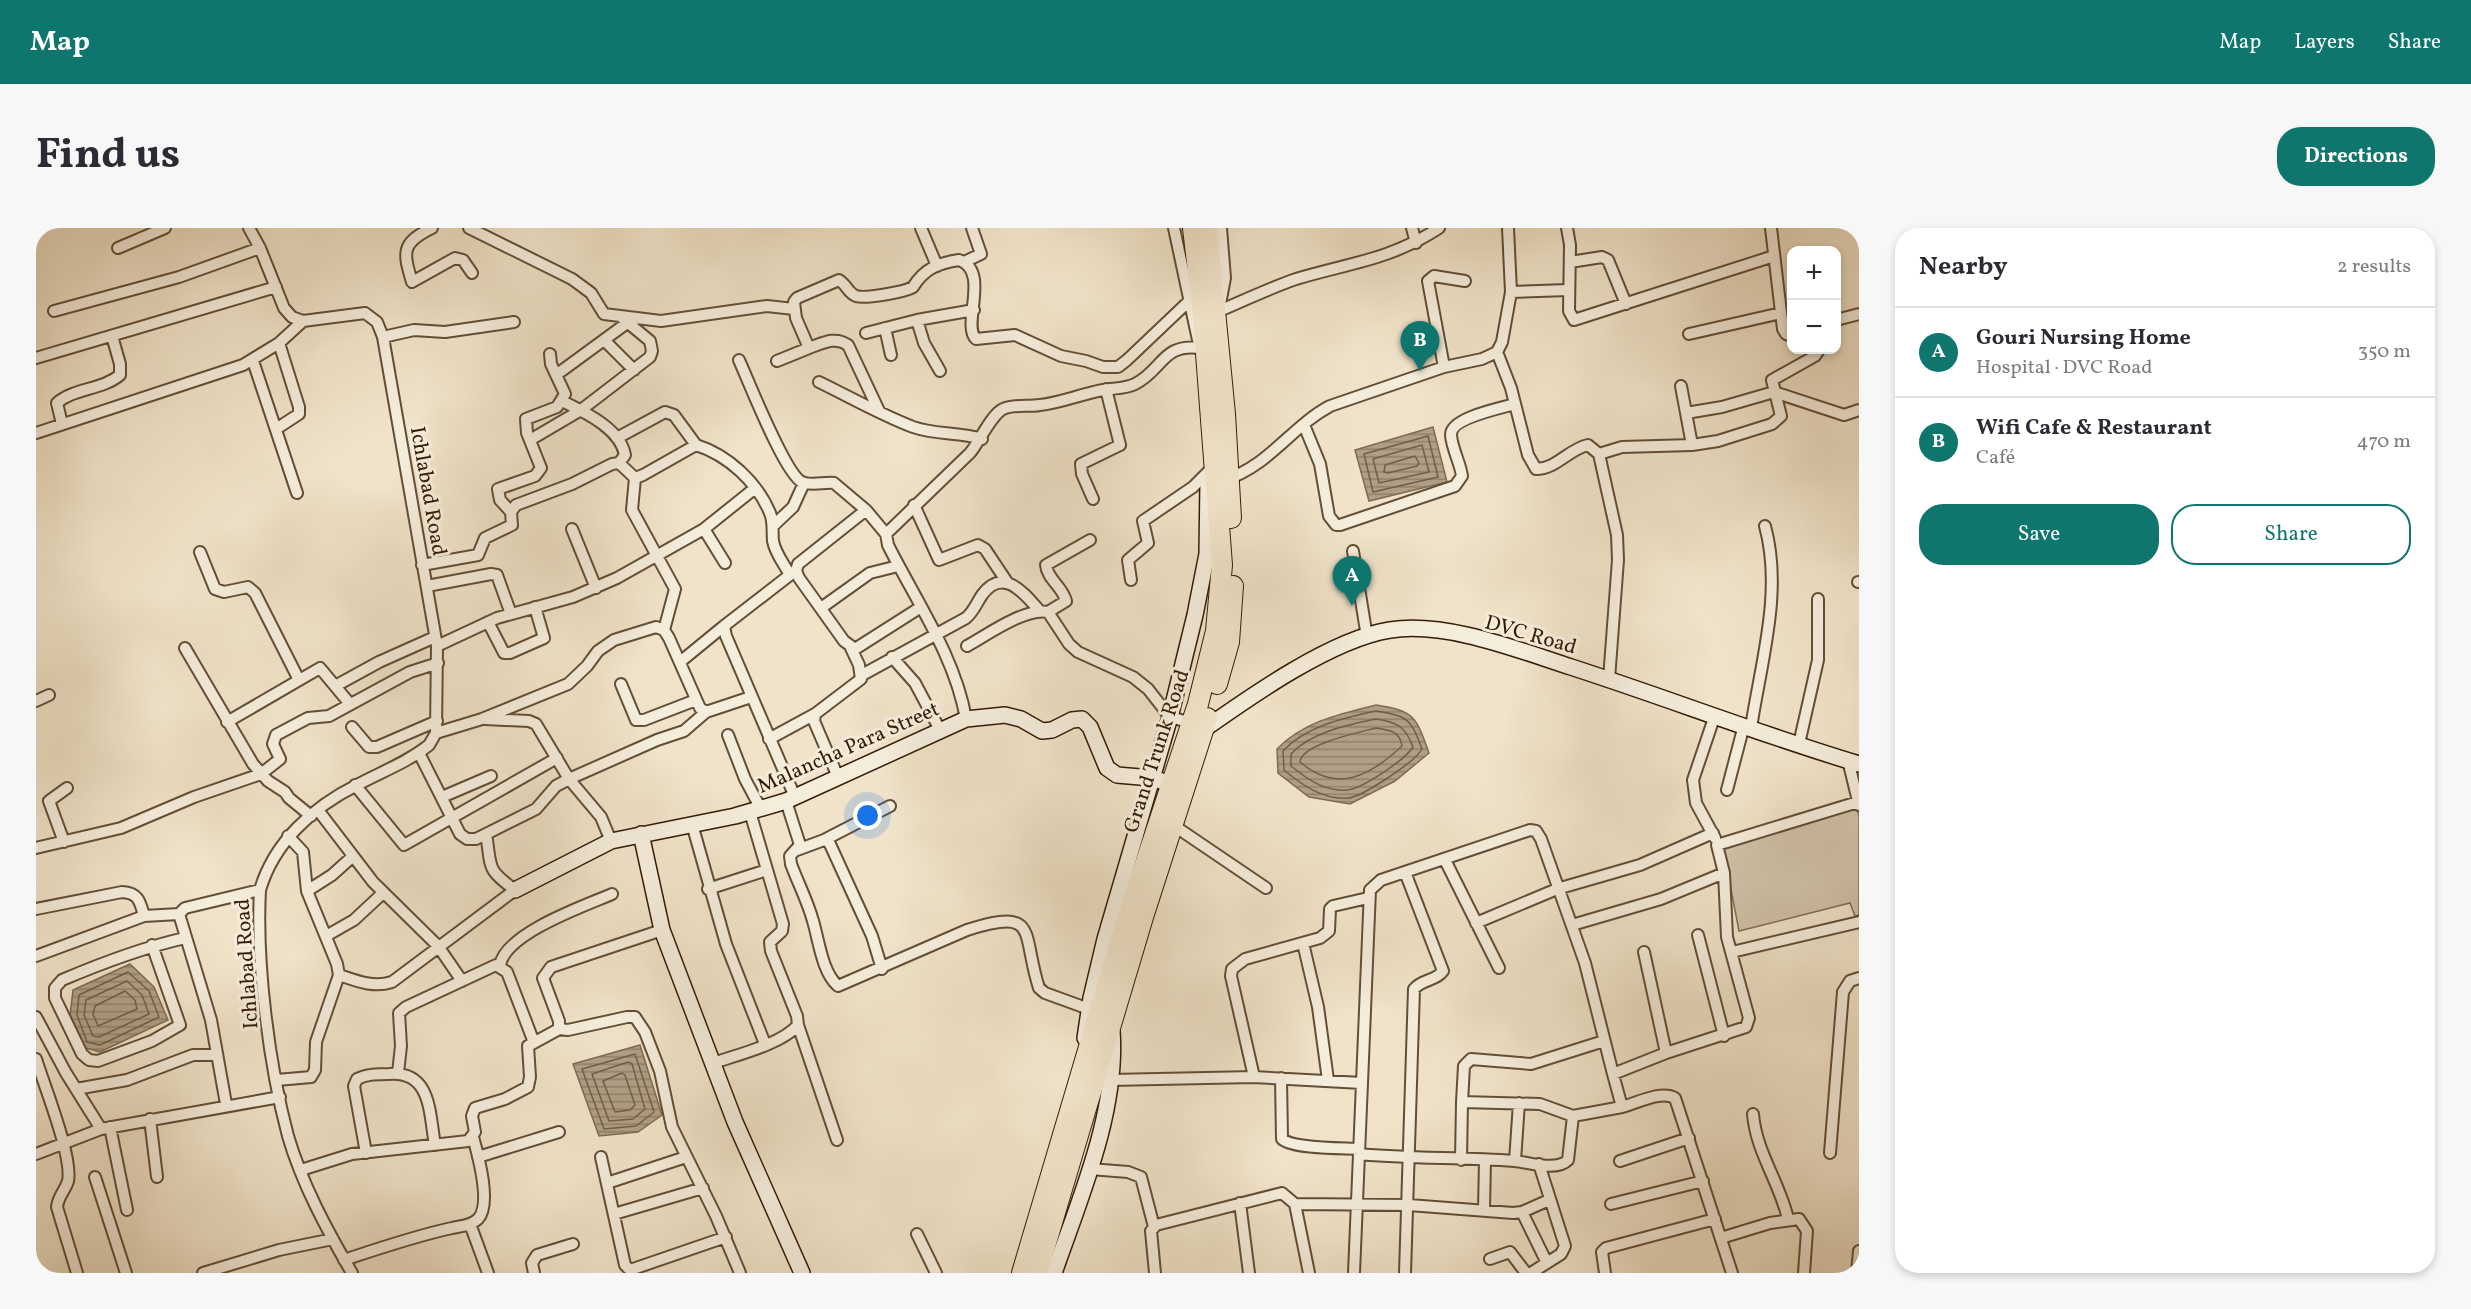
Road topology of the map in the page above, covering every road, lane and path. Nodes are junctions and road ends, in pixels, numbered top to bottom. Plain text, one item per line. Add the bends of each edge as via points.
1 (165, 228) edge
2 (249, 228) edge
3 (432, 228) edge
4 (469, 228) edge
5 (921, 228) edge
6 (972, 228) edge
7 (1174, 228) edge
8 (1194, 228) edge
9 (1207, 228) edge
10 (1221, 228) edge
11 (1412, 228) edge
12 (1439, 228) edge
13 (1508, 228) edge
14 (1567, 228) edge
15 (1772, 228) edge
16 (1416, 243) junction
17 (118, 248) dead end
18 (260, 248) junction
19 (1774, 256) junction
20 (964, 262) junction
21 (1570, 262) junction
22 (937, 266) junction
23 (472, 273) dead end
24 (1465, 281) dead end
25 (276, 287) junction
26 (1568, 290) junction
27 (1511, 292) junction
28 (1188, 302) junction
29 (1626, 304) junction
30 (794, 309) junction
31 (974, 310) junction
32 (54, 311) dead end
33 (1781, 313) junction
34 (1859, 314) edge
35 (1218, 318) junction
36 (1841, 319) edge
37 (624, 320) junction
38 (917, 320) junction
39 (303, 321) junction
40 (514, 322) dead end
41 (885, 328) junction
42 (866, 333) dead end
43 (1689, 334) dead end
44 (1787, 334) edge
45 (112, 336) junction
46 (383, 337) junction
47 (604, 340) junction
48 (279, 343) junction
49 (810, 348) junction
50 (1200, 348) junction
51 (1497, 352) junction
52 (550, 354) dead end
53 (1815, 354) edge
54 (891, 355) dead end
55 (36, 358) edge
56 (739, 360) dead end
57 (254, 361) junction
58 (777, 361) dead end
59 (1444, 367) junction
60 (634, 370) junction
61 (940, 371) dead end
62 (556, 375) junction
63 (1208, 378) junction
64 (819, 382) dead end
65 (1681, 386) dead end
66 (1106, 389) junction
67 (1774, 392) junction
68 (562, 401) junction
69 (1515, 404) junction
70 (581, 410) junction
71 (1859, 410) edge
72 (879, 411) junction
73 (1686, 413) junction
74 (62, 424) junction
75 (1304, 424) junction
76 (276, 429) junction
77 (36, 433) edge
78 (617, 438) junction
79 (982, 439) junction
80 (530, 440) junction
81 (696, 445) junction
82 (1692, 445) junction
83 (1599, 454) junction
84 (619, 463) junction
85 (635, 478) junction
86 (1218, 478) junction
87 (804, 483) junction
88 (754, 489) junction
89 (297, 494) dead end
90 (1093, 499) dead end
91 (914, 505) junction
92 (866, 510) junction
93 (510, 512) junction
94 (774, 525) junction
95 (1765, 526) dead end
96 (573, 529) dead end
97 (704, 530) junction
98 (886, 534) junction
99 (1090, 540) dead end
100 (1353, 551) dead end
101 (200, 552) dead end
102 (658, 556) junction
103 (725, 563) dead end
104 (422, 565) junction
105 (898, 566) junction
106 (793, 573) junction
107 (1131, 580) dead end
108 (1007, 582) junction
109 (427, 586) junction
110 (596, 588) junction
111 (1818, 599) dead end
112 (535, 607) junction
113 (821, 608) junction
114 (921, 608) junction
115 (1042, 610) junction
116 (511, 614) junction
117 (488, 622) junction
118 (724, 626) junction
119 (663, 630) junction
120 (936, 634) junction
121 (1367, 637) junction
122 (436, 642) junction
123 (967, 646) dead end
124 (185, 648) dead end
125 (851, 648) junction
126 (892, 657) junction
127 (680, 662) junction
128 (438, 663) junction
129 (862, 675) junction
130 (1610, 679) junction
131 (299, 680) junction
132 (621, 684) dead end
133 (337, 685) junction
134 (50, 695) dead end
135 (751, 697) junction
136 (696, 700) junction
137 (36, 701) edge
138 (350, 704) junction
139 (706, 712) junction
140 (815, 714) junction
141 (1715, 715) junction
142 (1170, 717) junction
143 (482, 719) junction
144 (966, 719) junction
145 (227, 722) junction
146 (1748, 726) junction
147 (352, 727) dead end
148 (436, 727) junction
149 (1198, 727) junction
150 (940, 730) junction
151 (728, 735) dead end
152 (770, 739) junction
153 (1799, 744) junction
154 (419, 753) junction
155 (557, 758) junction
156 (1853, 762) edge
157 (261, 774) junction
158 (491, 776) dead end
159 (838, 777) junction
160 (569, 779) junction
161 (1169, 783) junction
162 (355, 785) junction
163 (66, 788) dead end
164 (1727, 790) dead end
165 (442, 797) junction
166 (791, 799) junction
167 (1858, 803) edge
168 (890, 806) dead end
169 (755, 810) junction
170 (314, 813) junction
171 (452, 819) junction
172 (692, 825) junction
173 (1173, 825) junction
174 (1713, 833) junction
175 (486, 834) junction
176 (641, 834) junction
177 (288, 836) junction
178 (824, 840) junction
179 (610, 841) junction
180 (64, 842) junction
181 (1717, 845) junction
182 (36, 848) edge
183 (797, 850) junction
184 (352, 857) junction
185 (1445, 860) junction
186 (767, 870) junction
187 (1405, 872) junction
188 (1724, 873) junction
189 (1266, 888) dead end
190 (708, 889) junction
191 (1557, 889) junction
192 (260, 890) junction
193 (515, 890) junction
194 (307, 891) junction
195 (383, 893) junction
196 (612, 894) dead end
197 (1368, 898) junction
198 (36, 909) edge
199 (179, 914) junction
200 (144, 916) junction
201 (1859, 922) edge
202 (1476, 923) junction
203 (1572, 925) junction
204 (662, 930) junction
205 (1698, 935) dead end
206 (326, 936) junction
207 (184, 938) junction
208 (1303, 943) junction
209 (152, 945) junction
210 (438, 946) junction
211 (1644, 952) dead end
212 (1732, 952) junction
213 (36, 956) edge
214 (500, 965) junction
215 (1498, 968) dead end
216 (882, 969) junction
217 (339, 975) junction
218 (1859, 978) edge
219 (462, 981) junction
220 (1089, 1009) junction
221 (36, 1017) edge
222 (1112, 1024) junction
223 (798, 1025) junction
224 (559, 1029) junction
225 (1724, 1036) junction
226 (533, 1040) junction
227 (1604, 1041) junction
228 (765, 1044) junction
229 (1666, 1053) junction
230 (217, 1055) junction
231 (36, 1059) edge
232 (713, 1063) junction
233 (1084, 1065) junction
234 (398, 1073) junction
235 (1613, 1074) junction
236 (1254, 1077) junction
237 (1281, 1078) junction
238 (277, 1080) junction
239 (1110, 1080) junction
240 (1328, 1080) junction
241 (1362, 1083) junction
242 (76, 1089) junction
243 (280, 1096) junction
244 (1462, 1102) junction
245 (1519, 1103) junction
246 (226, 1104) junction
247 (1622, 1107) junction
248 (1753, 1114) dead end
249 (1573, 1116) junction
250 (150, 1119) junction
251 (106, 1128) junction
252 (560, 1132) dead end
253 (473, 1137) junction
254 (1689, 1138) junction
255 (837, 1140) dead end
256 (63, 1143) junction
257 (435, 1145) junction
258 (1359, 1151) junction
259 (366, 1153) junction
260 (1830, 1153) dead end
261 (36, 1154) edge
262 (478, 1157) junction
263 (601, 1157) dead end
264 (686, 1157) junction
265 (1411, 1159) junction
266 (1461, 1160) junction
267 (1485, 1160) junction
268 (1515, 1161) junction
269 (1620, 1161) dead end
270 (1539, 1164) junction
271 (1090, 1168) junction
272 (301, 1170) junction
273 (95, 1177) dead end
274 (157, 1177) dead end
275 (1703, 1181) junction
276 (607, 1183) junction
277 (704, 1188) junction
278 (1549, 1200) junction
279 (1240, 1203) junction
280 (1358, 1203) junction
281 (1295, 1204) junction
282 (1611, 1204) dead end
283 (1409, 1205) junction
284 (1484, 1209) junction
285 (128, 1210) dead end
286 (1522, 1212) junction
287 (614, 1214) junction
288 (1715, 1219) junction
289 (1788, 1219) junction
290 (470, 1224) junction
291 (1154, 1227) junction
292 (917, 1234) dead end
293 (726, 1237) junction
294 (1721, 1238) junction
295 (333, 1239) junction
296 (573, 1244) dead end
297 (1859, 1251) edge
298 (1490, 1259) dead end
299 (344, 1260) junction
300 (1547, 1263) junction
301 (625, 1272) edge
302 (798, 1272) edge
303 (77, 1273) edge
304 (126, 1273) edge
305 (203, 1273) edge
306 (352, 1273) edge
307 (488, 1273) edge
308 (534, 1273) edge
309 (740, 1273) edge
310 (936, 1273) edge
311 (1022, 1273) edge
312 (1036, 1273) edge
313 (1054, 1273) edge
314 (1155, 1273) edge
315 (1249, 1273) edge
316 (1309, 1273) edge
317 (1354, 1273) edge
318 (1405, 1273) edge
319 (1529, 1273) edge
320 (1605, 1273) edge
321 (1732, 1273) edge
322 (1804, 1273) edge
323 (1857, 1273) edge

1 - 17 street
2 - 18 street
3 - 23 street via 410,241 406,249 412,282 455,258 463,260
4 - 37 street via 572,279 591,293 604,314
5 - 22 street
6 - 20 street via 981,254
7 - 28 street
8 - 63 highway, Grand Trunk Road
9 - 35 highway, Grand Trunk Road
10 - 35 street via 1225,278
11 - 16 street
12 - 16 street
13 - 27 street
14 - 21 street
15 - 19 street
16 - 35 street via 1384,257 1296,280
18 - 25 street
18 - 32 street via 179,277
19 - 29 street
19 - 33 street
20 - 22 street
20 - 31 street via 973,279
21 - 26 street
21 - 29 street via 1602,257 1608,260
22 - 30 street via 921,273 908,290 860,297 839,280 833,281 797,298
24 - 59 street via 1434,276 1428,281
25 - 39 street via 284,308
25 - 45 street
26 - 27 street
26 - 29 street via 1569,311 1574,320
27 - 51 street via 1505,331
28 - 31 street via 1127,360 1112,368 1061,356 1015,335 976,339 971,331
28 - 50 street
30 - 37 street via 756,307 661,321
30 - 49 street
31 - 38 street
33 - 43 street
33 - 44 street
34 - 36 street
35 - 86 highway, Grand Trunk Road
37 - 47 street
37 - 60 street via 650,341 650,357
38 - 41 street
38 - 61 street via 924,343
39 - 46 street via 365,313 377,322
39 - 48 street
40 - 46 street via 445,332 414,330
41 - 42 street
41 - 54 street
45 - 55 street
45 - 74 street via 120,375 112,382 64,397 57,403
46 - 104 street, Ichlabad Road
47 - 60 street
47 - 62 street
48 - 57 street
48 - 76 street via 299,414
49 - 58 street
49 - 72 street via 828,340 848,345
50 - 63 street
50 - 66 street via 1179,347 1135,384
51 - 59 street
51 - 69 street
52 - 62 street
53 - 67 street via 1775,376
56 - 87 street via 783,457
57 - 74 street
57 - 76 street
59 - 75 street via 1330,406
60 - 70 street
62 - 68 street via 565,394
63 - 86 highway, Grand Trunk Road
64 - 72 street
65 - 73 street
66 - 79 street via 1062,401 1002,410 991,419
66 - 90 street via 1120,445 1081,464
67 - 71 street via 1844,415
67 - 73 street
67 - 82 street via 1781,416 1776,422 1718,441
68 - 70 street
68 - 80 street via 553,410 526,419
69 - 75 street via 1454,426 1451,435 1462,476 1455,486 1340,525 1329,516 1320,464
69 - 83 street via 1528,455 1536,468 1544,469 1588,445
70 - 78 street
70 - 80 street
72 - 79 street via 931,432
73 - 82 street
74 - 77 street
75 - 86 street via 1272,454
76 - 89 street
78 - 81 street via 665,412 674,416
78 - 84 street via 625,455
79 - 91 street
80 - 93 street via 541,468 535,476 498,489 500,500
81 - 85 street
81 - 88 street via 729,461
82 - 83 street via 1637,446
83 - 130 street via 1617,535
84 - 85 street
84 - 93 street via 516,505
85 - 102 street via 632,510
86 - 107 street via 1193,487 1143,521 1148,543 1128,560
86 - 142 street via 1206,565
86 - 149 highway, Grand Trunk Road via 1234,571 1232,618 1225,660
87 - 92 street via 834,483
87 - 94 street via 793,507
88 - 94 street
88 - 97 street
91 - 98 street
91 - 108 street via 939,560 978,545 985,549
92 - 98 street
92 - 106 street via 798,564
93 - 104 street via 512,525 485,538 478,555
94 - 106 street via 776,550
95 - 146 street via 1772,552 1773,591
96 - 110 street
97 - 102 street
97 - 103 street
98 - 105 street
99 - 115 street via 1046,565 1066,601
100 - 121 street
101 - 131 street via 215,589 224,592 248,587 255,593
102 - 110 street
102 - 119 street via 675,589
104 - 109 street, Ichlabad Road
105 - 113 street via 870,573
105 - 114 street
106 - 113 street
106 - 118 street
108 - 115 street via 1017,585
108 - 120 street via 983,594 966,618
109 - 116 street via 497,575
109 - 122 street, Ichlabad Road
110 - 112 street
111 - 153 street via 1818,660
112 - 116 street
112 - 117 street via 544,638 510,653 500,648
113 - 125 street
114 - 120 street
114 - 125 street via 860,647
115 - 123 street
115 - 142 street via 1078,651 1133,677
116 - 117 street
117 - 122 street
118 - 127 street
118 - 135 street
119 - 127 street
119 - 143 street via 646,629 614,640 598,651 568,684
120 - 126 street
120 - 144 street
121 - 130 street, DVC Road via 1417,628 1450,633 1510,647
121 - 149 street, DVC Road via 1328,653
122 - 128 street, Ichlabad Road
122 - 133 street via 398,653
124 - 145 street
125 - 129 street
126 - 129 street
126 - 150 street via 915,683
127 - 136 street
128 - 138 street via 410,672
128 - 148 street, Ichlabad Road
129 - 140 street
130 - 141 street, DVC Road
131 - 133 street via 320,668
131 - 145 street
132 - 136 street via 636,720
133 - 138 street
134 - 137 street
135 - 139 street
135 - 152 street
136 - 139 street
138 - 157 street via 323,718 308,718 276,735 273,744 280,759
139 - 160 street via 684,731
140 - 152 street
140 - 159 street via 814,721
141 - 146 street, DVC Road
141 - 174 street via 1693,780 1696,803
142 - 149 street
142 - 161 street
143 - 148 street
143 - 155 street via 536,724
144 - 150 street, Malancha Para Street
144 - 161 street, Malancha Para Street via 1005,715 1042,731 1082,719 1090,727 1107,768 1117,775
145 - 157 street
146 - 153 street, DVC Road
146 - 164 street
147 - 148 street via 369,747 377,747
148 - 154 street, Ichlabad Road via 429,745
149 - 161 highway, Grand Trunk Road
150 - 159 street, Malancha Para Street
151 - 169 street
152 - 166 street
153 - 156 street, DVC Road
154 - 162 street, Ichlabad Road
154 - 165 street
155 - 160 street
155 - 171 street
156 - 167 street
157 - 170 street
157 - 180 street via 194,796 121,828
158 - 165 street
159 - 166 street, Malancha Para Street
160 - 175 street via 548,793 536,809
160 - 179 street via 600,817
161 - 173 highway, Grand Trunk Road
161 - 220 street via 1105,939
161 - 233 highway, Grand Trunk Road
162 - 170 street, Ichlabad Road
162 - 171 street via 404,845
163 - 180 street via 49,801
165 - 171 street
166 - 169 street, Malancha Para Street
166 - 183 street via 800,845
167 - 181 street
168 - 178 street
169 - 172 street, Malancha Para Street
169 - 186 street
170 - 177 street, Ichlabad Road
170 - 184 street
171 - 175 street via 467,839
172 - 176 street, Malancha Para Street
172 - 190 street
173 - 189 street
173 - 222 highway, Grand Trunk Road
174 - 181 street
174 - 191 street via 1640,866
175 - 193 street via 492,871
176 - 179 street, Malancha Para Street
176 - 204 street
177 - 192 street, Ichlabad Road via 265,872
177 - 194 street via 303,852
178 - 183 street
178 - 216 street via 829,842 866,922
179 - 193 street, Malancha Para Street
180 - 182 street
181 - 188 street
183 - 216 street via 790,856 791,864 835,984 841,987
184 - 194 street
184 - 195 street
185 - 187 street
185 - 191 street via 1536,831
185 - 202 street
186 - 190 street
186 - 223 street via 783,924 782,931 770,942 771,951
187 - 197 street via 1375,884
187 - 265 street via 1443,971 1414,989
188 - 203 street via 1661,899
188 - 212 street via 1727,937
190 - 228 street
191 - 202 street
191 - 203 street
192 - 199 street via 185,908
192 - 238 street, Ichlabad Road via 265,1002
193 - 210 street
194 - 206 street
195 - 206 street via 354,920
195 - 210 street
196 - 214 street via 518,941 502,955
197 - 208 street via 1333,906 1329,931
197 - 241 street
198 - 200 street via 132,892 139,898
199 - 200 street
199 - 207 street
200 - 213 street
201 - 212 street
202 - 215 street
203 - 227 street
204 - 224 street via 545,972 543,978
204 - 232 street
205 - 225 street
206 - 217 street
207 - 209 street
207 - 230 street via 211,1020
208 - 236 street via 1245,959 1232,969
208 - 240 street via 1318,1007
209 - 209 street via 62,980 55,988 55,998 82,1054 89,1060 152,1041 180,1025
210 - 217 street via 392,982 380,986
210 - 219 street
211 - 229 street
212 - 225 street via 1749,1024
214 - 219 street
214 - 226 street via 507,972
216 - 220 street via 967,930 1016,920 1026,935 1039,987 1045,993
217 - 238 street via 315,1042 315,1070 311,1077
218 - 260 street via 1850,981 1843,992
219 - 234 street via 399,1013
220 - 233 street
221 - 242 street
222 - 239 street via 1114,1056
222 - 312 highway, Grand Trunk Road
223 - 228 street
223 - 255 street
224 - 226 street
224 - 264 street via 635,1017 660,1071 668,1117
225 - 229 street
226 - 253 street via 528,1046 528,1087 475,1108
227 - 235 street
227 - 244 street via 1531,1064 1471,1059 1464,1066
228 - 232 street
229 - 235 street
230 - 242 street via 193,1055 127,1080
230 - 246 street
231 - 256 street
232 - 302 street
233 - 311 highway, Grand Trunk Road
234 - 257 street via 419,1082
234 - 259 street via 357,1078 354,1086
235 - 247 street
236 - 237 street
236 - 239 street
237 - 240 street
237 - 258 street via 1282,1139
238 - 243 street, Ichlabad Road
239 - 271 street
240 - 241 street
241 - 258 street
242 - 251 street
243 - 246 street
243 - 272 street, Ichlabad Road
244 - 245 street
244 - 266 street
245 - 249 street via 1540,1104
245 - 268 street
246 - 250 street
247 - 249 street
247 - 254 street via 1669,1095 1675,1098
248 - 289 street via 1754,1132 1780,1187
249 - 270 street via 1568,1160 1559,1166
250 - 251 street
250 - 274 street
251 - 256 street
251 - 285 street
252 - 262 street
253 - 257 street
253 - 262 street
254 - 269 street
254 - 275 street
256 - 261 street
256 - 303 street via 68,1183 57,1207
257 - 259 street
258 - 265 street
258 - 280 street
259 - 272 street
262 - 290 street via 482,1170 481,1211
263 - 276 street
264 - 276 street
264 - 277 street
265 - 266 street
265 - 283 street
266 - 267 street
267 - 268 street
267 - 284 street
268 - 270 street
270 - 278 street
271 - 291 street via 1141,1177
271 - 313 street
272 - 295 street, Ichlabad Road
273 - 304 street
275 - 282 street
275 - 288 street
276 - 287 street
277 - 287 street
277 - 293 street
278 - 286 street
278 - 300 street via 1565,1246 1561,1254
279 - 281 street via 1282,1193
279 - 291 street
279 - 315 street
280 - 281 street
280 - 283 street
280 - 317 street
281 - 316 street
283 - 284 street
283 - 318 street
284 - 286 street
286 - 300 street
287 - 301 street
288 - 294 street
288 - 320 street via 1606,1248 1602,1252
289 - 294 street
289 - 322 street via 1799,1219 1806,1226
290 - 299 street
290 - 307 street
291 - 314 street via 1151,1231
292 - 310 street
293 - 301 street
293 - 309 street
294 - 321 street
295 - 299 street, Ichlabad Road
295 - 305 street via 279,1250
296 - 308 street via 537,1255 533,1258
297 - 323 street
298 - 319 street via 1510,1252
299 - 306 street, Ichlabad Road
300 - 319 street

